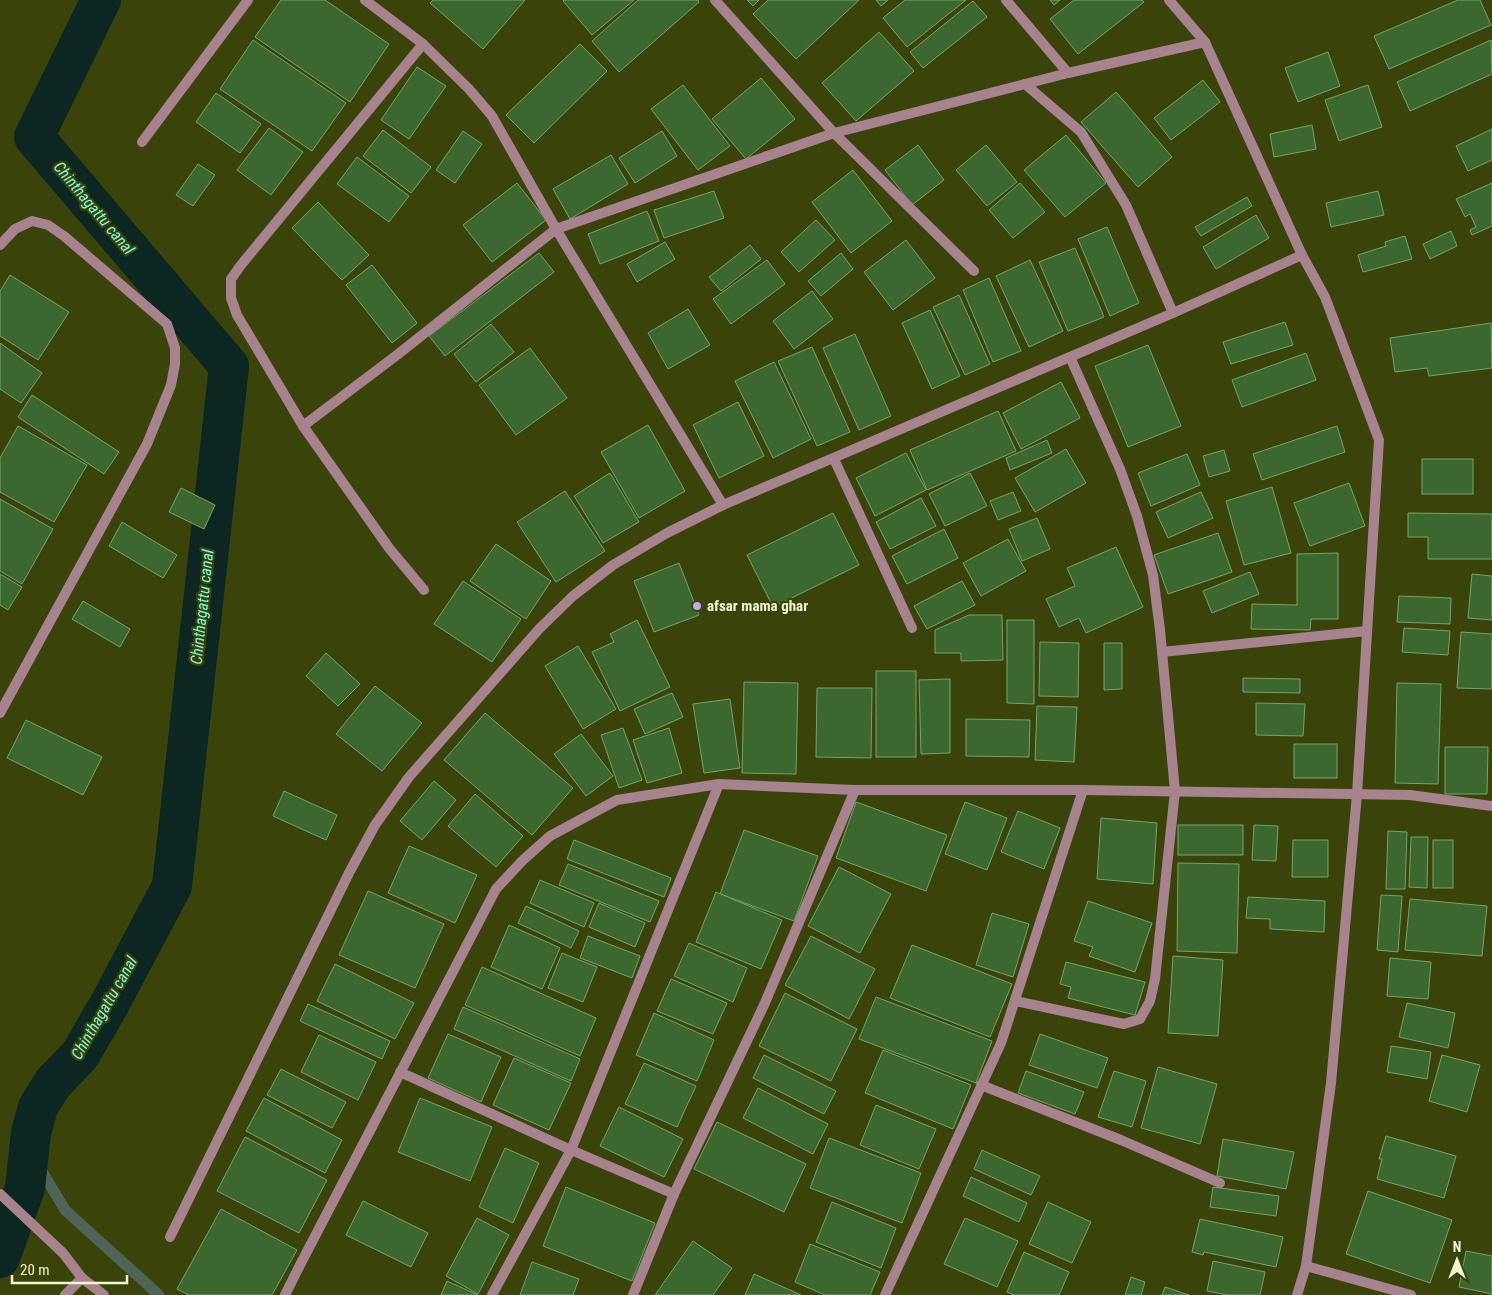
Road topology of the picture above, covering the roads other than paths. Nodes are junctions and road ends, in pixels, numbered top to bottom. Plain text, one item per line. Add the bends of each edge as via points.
1 (248, 0) edge
2 (364, 0) edge
3 (714, 0) edge
4 (1006, 0) edge
5 (1169, 0) edge
6 (1204, 42) junction
7 (423, 44) junction
8 (1068, 73) junction
9 (1025, 84) junction
10 (834, 133) junction
11 (142, 142) dead end
12 (556, 229) junction
13 (0, 245) edge
14 (1302, 255) junction
15 (974, 270) dead end
16 (1173, 313) junction
17 (1070, 357) junction
18 (303, 426) junction
19 (834, 459) junction
20 (723, 505) junction
21 (424, 590) dead end
22 (912, 628) dead end
23 (1367, 631) junction
24 (1162, 652) junction
25 (0, 713) edge
26 (719, 784) junction
27 (855, 790) junction
28 (1083, 790) junction
29 (1176, 791) junction
30 (1357, 794) junction
31 (1492, 806) edge
32 (1015, 1001) junction
33 (400, 1072) junction
34 (981, 1085) junction
35 (571, 1150) junction
36 (1220, 1183) dead end
37 (0, 1194) edge
38 (674, 1194) junction
39 (170, 1237) dead end
40 (1306, 1266) junction
41 (82, 1278) junction
42 (65, 1295) edge
43 (104, 1295) edge
44 (285, 1295) edge
45 (492, 1295) edge
46 (633, 1295) edge
47 (885, 1295) edge
48 (1297, 1295) edge
49 (1411, 1295) edge

1 - 11 street
2 - 7 street
3 - 10 street
4 - 8 street
5 - 6 street
6 - 8 street
6 - 14 street
7 - 12 street via 492,116
7 - 18 street via 231,279 231,298 237,315
8 - 9 street
9 - 10 street
9 - 16 street via 1081,132 1094,151 1126,205
10 - 12 street
10 - 15 street
12 - 18 street
12 - 20 street
13 - 25 street via 14,229 32,221 64,236 167,324 175,348 175,364 171,385 147,444
14 - 16 street
14 - 23 street via 1325,296 1379,440
16 - 17 street
17 - 19 street
17 - 24 street via 1120,469 1137,516 1153,576
18 - 21 street via 389,548
19 - 20 street
19 - 22 street
20 - 39 street via 666,533 613,565 573,596 540,628 409,777 375,825 350,871
23 - 24 street
23 - 30 street
24 - 29 street
26 - 27 street
26 - 33 street via 617,800 550,836 522,861 496,889
26 - 35 street
27 - 28 street
27 - 38 street via 764,1005
28 - 29 street
28 - 32 street
29 - 30 street
29 - 32 street via 1155,979 1150,1001 1140,1019 1124,1024
30 - 31 street via 1410,795
30 - 40 street via 1331,1083
32 - 34 street via 1001,1043
33 - 35 street
33 - 44 street
34 - 36 street via 1122,1140
34 - 47 street
35 - 38 street
35 - 45 street
37 - 41 street via 63,1253
38 - 46 street
40 - 48 street
40 - 49 street
41 - 42 street
41 - 43 street

